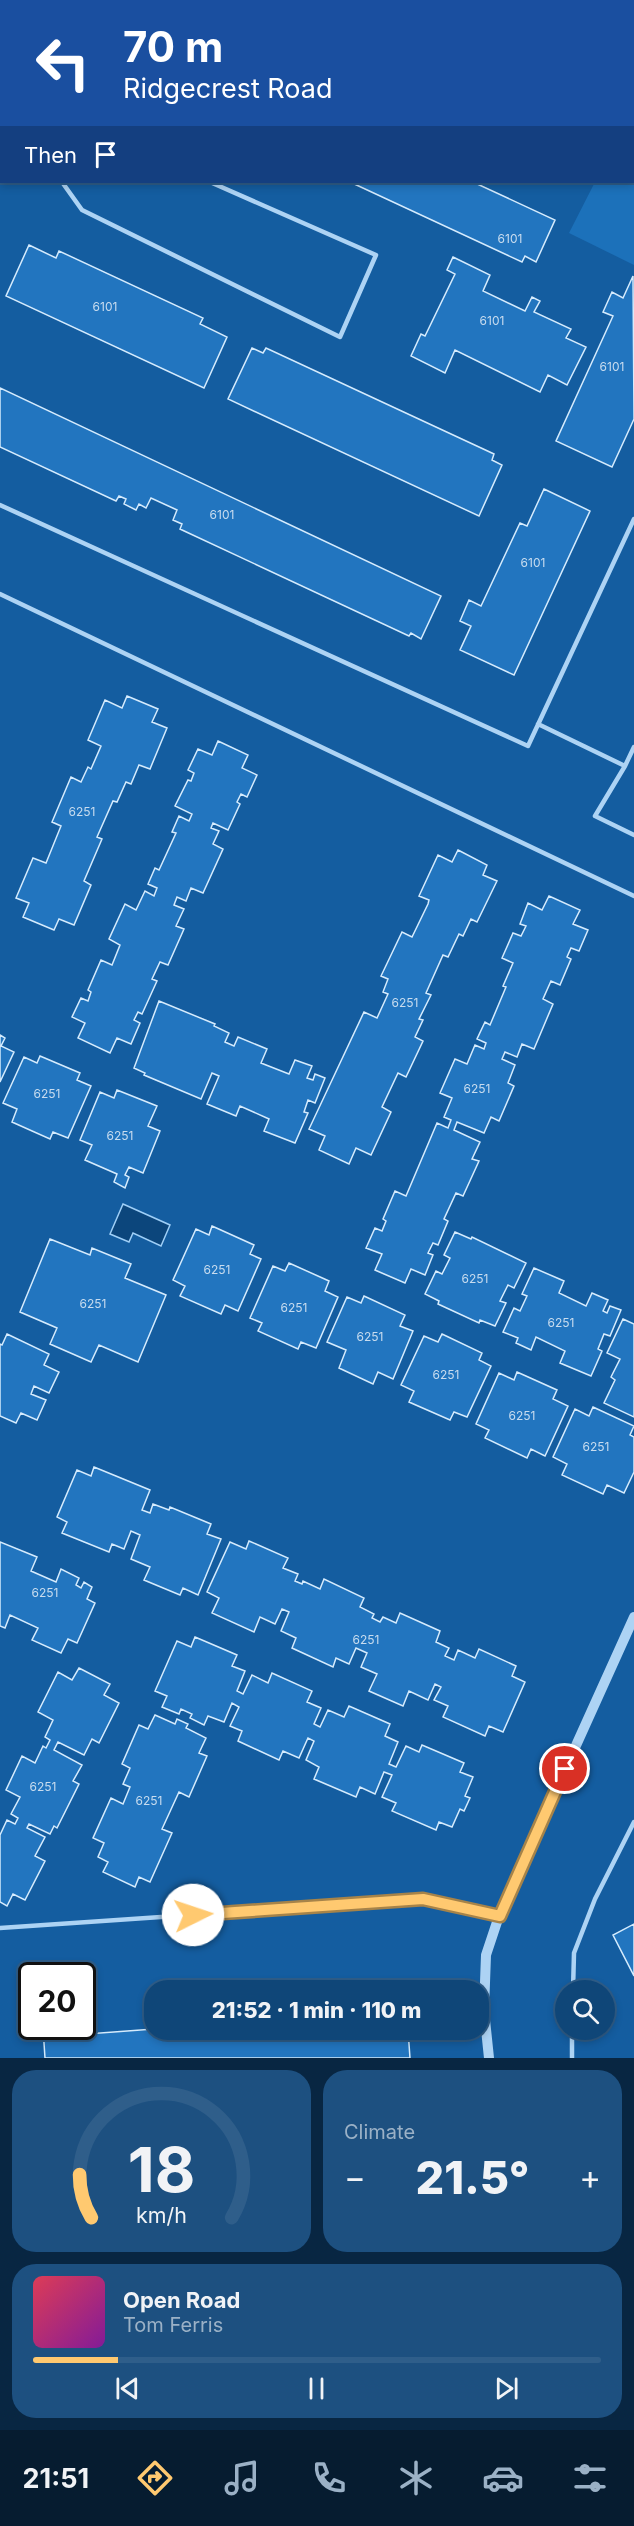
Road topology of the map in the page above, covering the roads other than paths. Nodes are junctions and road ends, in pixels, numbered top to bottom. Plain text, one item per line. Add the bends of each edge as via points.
1 (63, 183) edge
2 (212, 183) edge
3 (0, 505) edge
4 (634, 519) edge
5 (0, 594) edge
6 (538, 724) junction
7 (634, 747) edge
8 (625, 766) junction
9 (634, 835) edge
10 (634, 896) edge
11 (634, 1617) edge
12 (634, 1822) edge
13 (500, 1916) junction
14 (0, 1928) edge
15 (573, 1980) edge
16 (572, 2040) edge
17 (489, 2058) edge
18 (572, 2058) edge

1 - 2 lane via 82,210 340,337 376,255
3 - 6 lane via 528,746
4 - 6 lane
5 - 10 lane
6 - 8 lane
7 - 8 lane
8 - 9 lane via 595,816
11 - 13 street
12 - 15 lane via 595,1899 574,1953
13 - 14 lane via 423,1899
13 - 17 street via 486,1955 484,2010
16 - 18 lane

